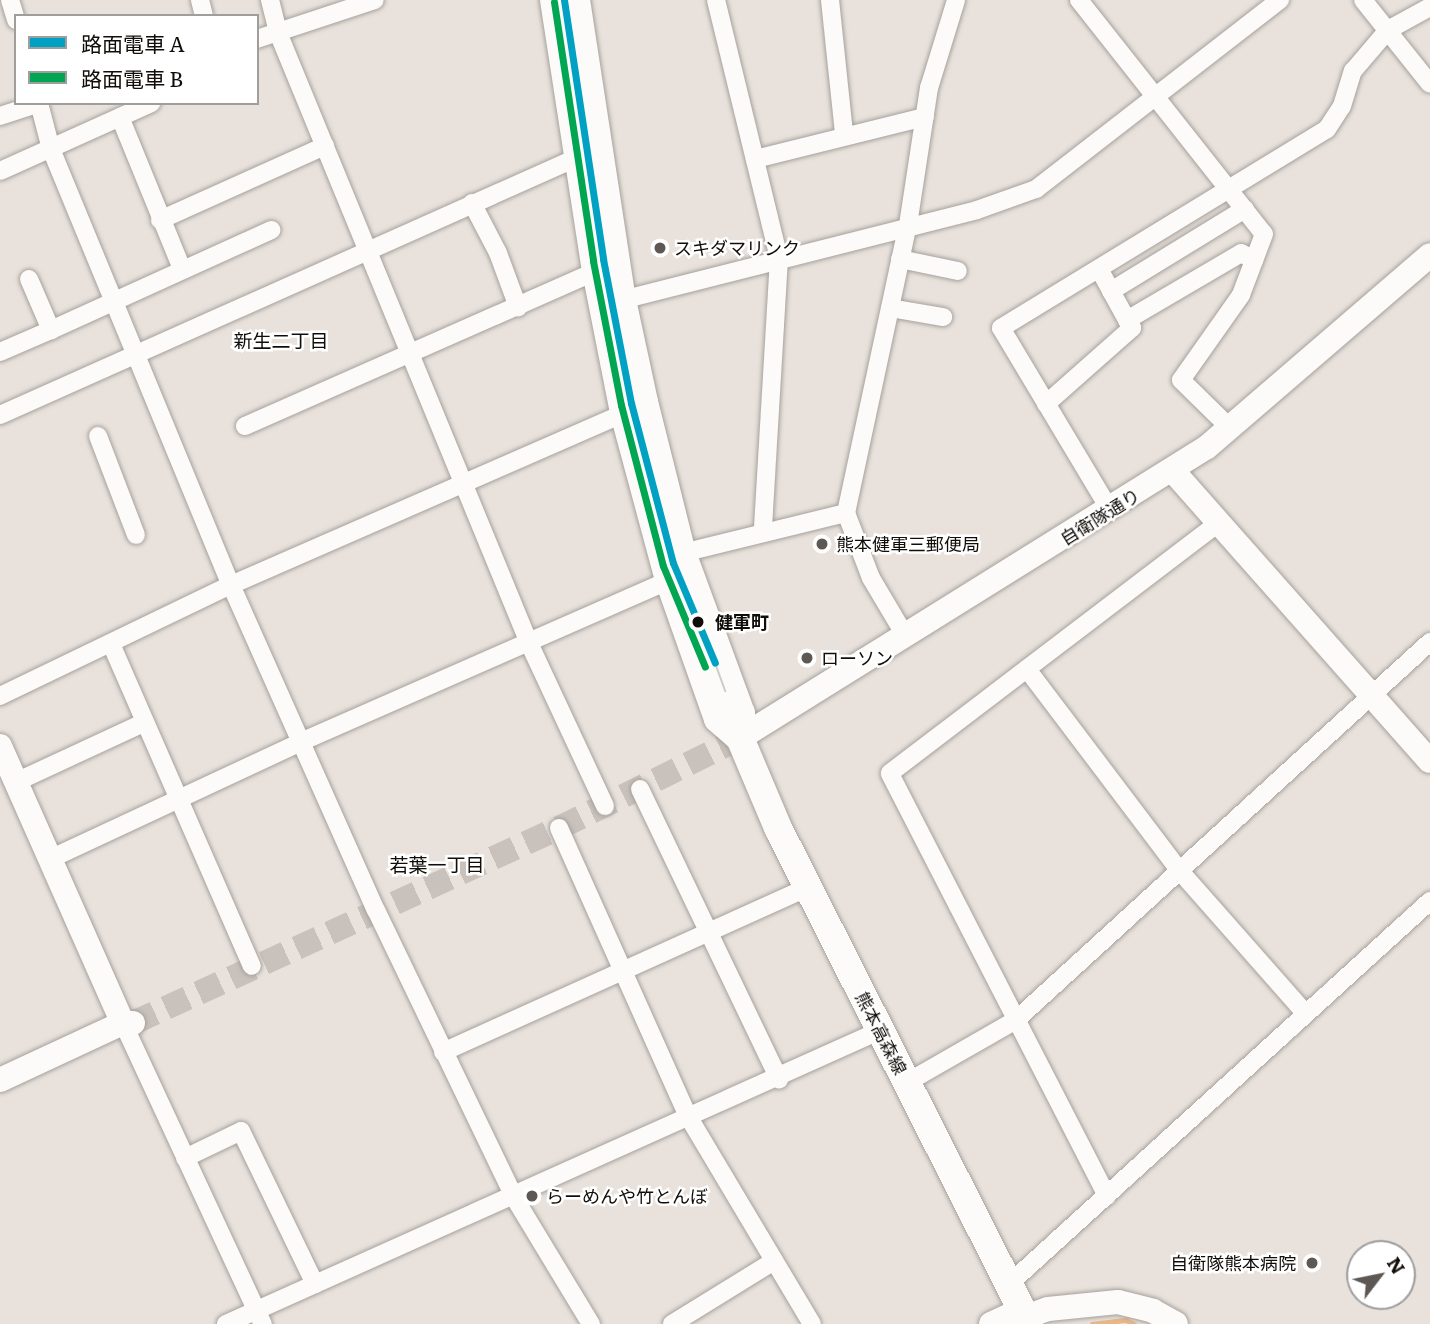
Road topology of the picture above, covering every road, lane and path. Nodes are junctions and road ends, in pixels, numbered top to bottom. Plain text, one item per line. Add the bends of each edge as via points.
1 (270, 0) edge
2 (375, 0) edge
3 (554, 0) edge
4 (576, 0) edge
5 (716, 0) edge
6 (830, 0) edge
7 (956, 0) edge
8 (1079, 0) edge
9 (1280, 0) edge
10 (1363, 0) edge
11 (1430, 7) edge
12 (1388, 30) junction
13 (279, 35) junction
14 (259, 39) edge
15 (259, 50) edge
16 (1430, 85) edge
17 (1155, 97) junction
18 (33, 105) edge
19 (40, 105) edge
20 (147, 105) edge
21 (0, 116) edge
22 (120, 117) junction
23 (925, 117) junction
24 (844, 134) junction
25 (325, 146) junction
26 (51, 149) junction
27 (588, 152) junction
28 (755, 159) junction
29 (0, 171) edge
30 (1230, 190) junction
31 (471, 203) junction
32 (1245, 209) junction
33 (160, 220) junction
34 (908, 225) junction
35 (271, 230) dead end
36 (368, 248) junction
37 (1430, 255) edge
38 (779, 258) junction
39 (900, 259) junction
40 (1254, 260) junction
41 (1099, 269) junction
42 (182, 270) junction
43 (596, 271) junction
44 (958, 271) dead end
45 (29, 279) dead end
46 (1111, 291) junction
47 (116, 301) junction
48 (612, 302) junction
49 (518, 307) junction
50 (890, 308) junction
51 (943, 317) dead end
52 (1127, 320) junction
53 (51, 330) junction
54 (0, 352) edge
55 (138, 354) junction
56 (410, 356) junction
57 (1046, 404) junction
58 (634, 408) junction
59 (0, 415) edge
60 (245, 426) dead end
61 (1231, 429) junction
62 (98, 436) dead end
63 (1173, 471) junction
64 (463, 483) junction
65 (1110, 510) junction
66 (846, 513) junction
67 (1218, 523) junction
68 (764, 531) junction
69 (136, 536) dead end
70 (682, 553) junction
71 (669, 580) junction
72 (231, 585) junction
73 (906, 637) junction
74 (1430, 642) edge
75 (529, 643) junction
76 (112, 646) junction
77 (1027, 669) junction
78 (1370, 693) junction
79 (0, 696) edge
80 (145, 722) junction
81 (740, 738) junction
82 (303, 741) junction
83 (0, 746) edge
84 (1430, 761) edge
85 (16, 782) junction
86 (640, 789) dead end
87 (179, 801) junction
88 (605, 806) dead end
89 (559, 828) dead end
90 (50, 859) junction
91 (1179, 870) junction
92 (808, 887) junction
93 (1430, 901) edge
94 (706, 932) junction
95 (252, 966) dead end
96 (620, 971) junction
97 (1305, 1013) junction
98 (1016, 1020) junction
99 (128, 1023) junction
100 (879, 1031) junction
101 (443, 1052) junction
102 (779, 1079) junction
103 (0, 1080) edge
104 (906, 1083) junction
105 (688, 1116) junction
106 (185, 1158) junction
107 (1107, 1195) junction
108 (514, 1197) junction
109 (774, 1261) junction
110 (315, 1284) junction
111 (1008, 1285) junction
112 (259, 1317) edge
113 (1025, 1317) edge
114 (226, 1324) edge
115 (591, 1324) edge
116 (672, 1324) edge
117 (812, 1324) edge
118 (990, 1324) edge
119 (1176, 1324) edge

1 - 13 street
2 - 13 street
3 - 27 main road, 熊本高森線
4 - 27 main road, 熊本高森線
5 - 28 street
6 - 24 street
7 - 23 street
8 - 17 street
9 - 17 street
10 - 12 street
11 - 12 street
12 - 16 street
12 - 30 street via 1353,71 1342,106 1327,129
13 - 14 street
13 - 15 street
13 - 25 street
17 - 30 street
17 - 34 street via 1036,188 977,209
18 - 21 street
19 - 26 street
20 - 22 street
22 - 26 street
22 - 33 street
23 - 24 street
23 - 34 street
24 - 28 street
25 - 33 street
25 - 36 street
26 - 29 street
26 - 47 street
27 - 31 street
27 - 43 main road, 熊本高森線
27 - 48 main road, 熊本高森線
28 - 38 street
30 - 32 street
30 - 41 street
31 - 36 street
31 - 49 street via 483,218
32 - 40 street via 1264,234
32 - 46 street
33 - 42 street
34 - 38 street
34 - 39 street
35 - 42 street
36 - 55 street
36 - 56 street
37 - 61 street, 自衛隊通り
38 - 48 street
38 - 68 street
39 - 44 street
39 - 50 street
40 - 52 street via 1241,253
40 - 61 street via 1241,295 1181,380
41 - 46 street
41 - 57 street via 1001,328
42 - 47 street
43 - 48 main road, 熊本高森線
43 - 49 street
45 - 53 street
46 - 52 street
47 - 53 street
47 - 55 street
48 - 58 main road, 熊本高森線
49 - 56 street
50 - 51 street
50 - 66 street
52 - 57 street via 1132,328
53 - 54 street
55 - 59 street
55 - 72 street
56 - 60 street
56 - 64 street
57 - 65 street
58 - 64 street
58 - 70 main road, 熊本高森線
58 - 71 main road, 熊本高森線
61 - 63 street, 自衛隊通り
62 - 69 street
63 - 65 street, 自衛隊通り
63 - 67 street
64 - 72 street
64 - 75 street
65 - 73 street, 自衛隊通り
66 - 68 street
66 - 73 street via 871,578
67 - 77 street
67 - 78 street
68 - 70 street
70 - 71 street
70 - 81 main road, 熊本高森線 via 741,713
71 - 75 street
71 - 81 main road, 熊本高森線 via 718,719
72 - 76 street
72 - 82 street
73 - 81 street, 自衛隊通り
74 - 78 street
75 - 82 street
75 - 88 street
76 - 79 street
76 - 80 street
77 - 91 street
77 - 98 street via 890,773
78 - 84 street
78 - 91 street
80 - 85 street
80 - 87 street
81 - 92 main road, 熊本高森線
82 - 87 street
82 - 101 street
83 - 85 street
85 - 90 street
86 - 94 street
87 - 90 street
87 - 95 street
89 - 96 street
90 - 99 street
91 - 97 street
91 - 98 street
92 - 94 street
92 - 100 main road, 熊本高森線
93 - 97 street
94 - 96 street
94 - 102 street
96 - 101 street
96 - 105 street
97 - 107 street
98 - 104 street
98 - 107 street
99 - 103 street
99 - 106 street
100 - 102 street
100 - 104 main road, 熊本高森線
101 - 108 street
102 - 105 street
104 - 111 main road, 熊本高森線
105 - 108 street
105 - 109 street
106 - 110 street via 241,1131
106 - 112 street
107 - 111 street
108 - 110 street
108 - 115 street
109 - 116 street
109 - 117 street
110 - 112 street
111 - 113 main road, 熊本高森線
112 - 114 street
113 - 118 street
113 - 119 street via 1048,1309 1118,1302 1153,1311

